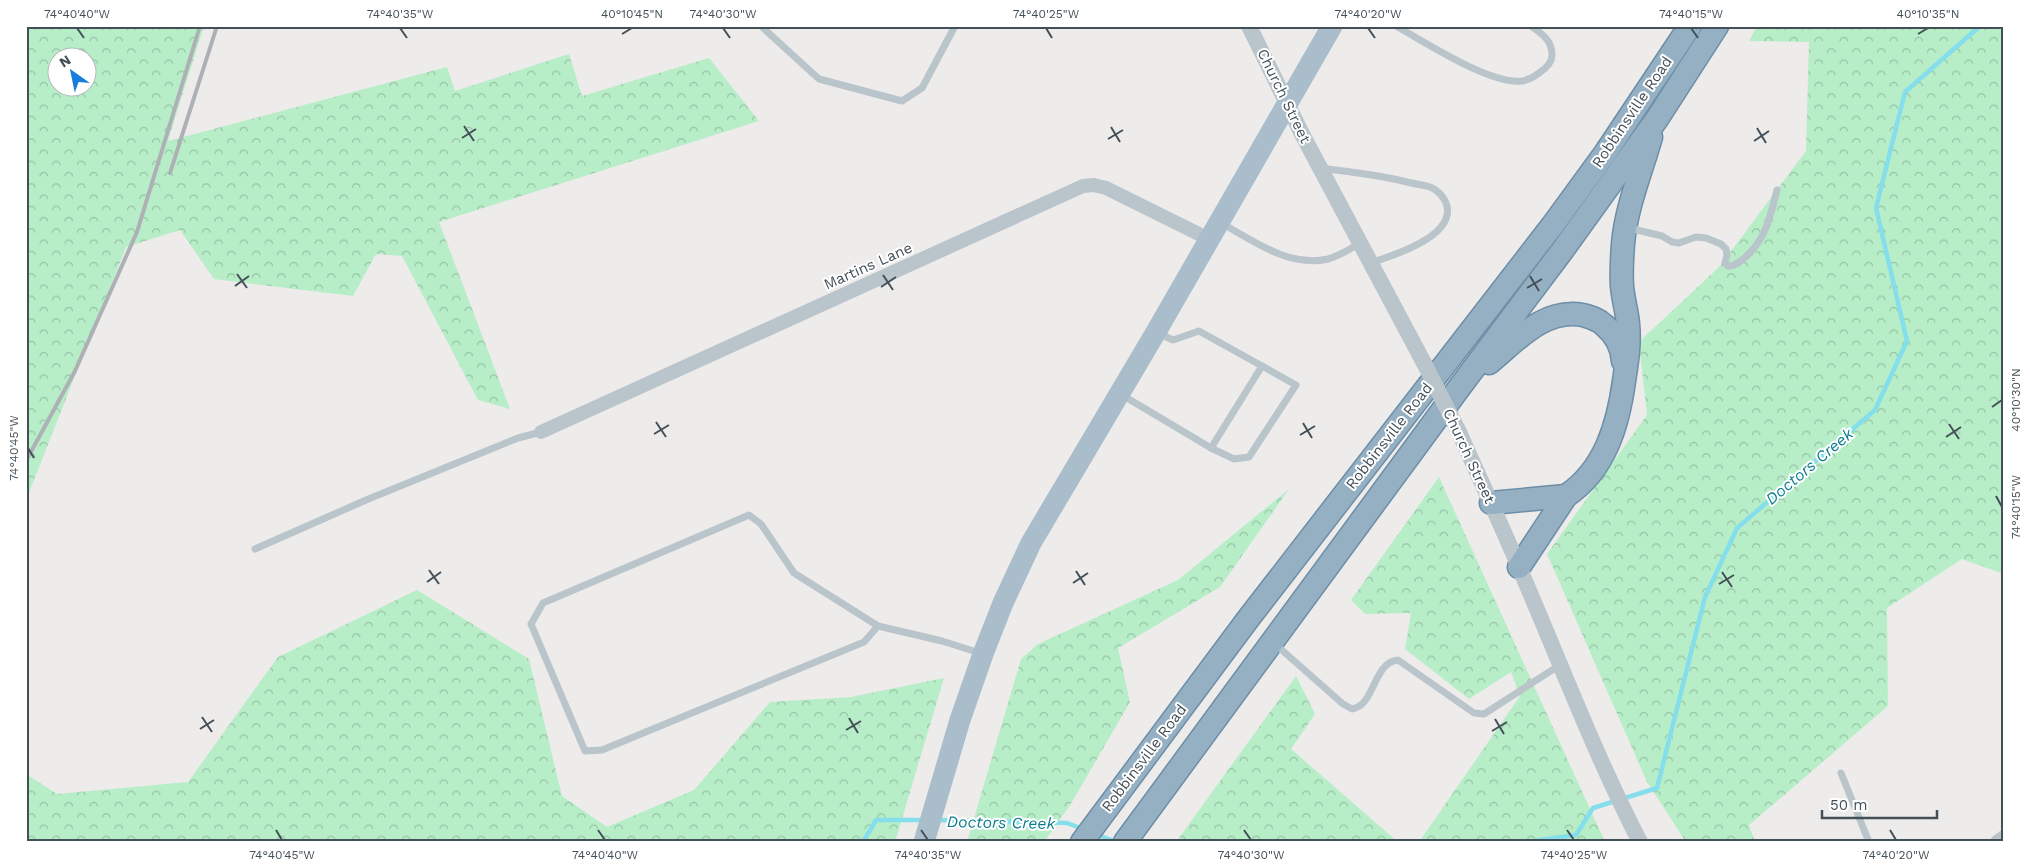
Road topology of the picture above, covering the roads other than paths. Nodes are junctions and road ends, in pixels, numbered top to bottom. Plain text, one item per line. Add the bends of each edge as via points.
1 (762, 26) edge
2 (955, 26) edge
3 (1249, 26) edge
4 (1332, 26) edge
5 (1396, 26) edge
6 (1531, 26) edge
7 (1690, 26) edge
8 (1717, 26) edge
9 (1287, 102) junction
10 (1657, 119) junction
11 (1320, 168) junction
12 (1777, 190) dead end
13 (1626, 228) junction
14 (1214, 230) junction
15 (1359, 244) junction
16 (1370, 263) junction
17 (1156, 332) junction
18 (1262, 366) junction
19 (1624, 382) junction
20 (1459, 388) junction
21 (1119, 394) junction
22 (541, 432) joint
23 (1211, 448) junction
24 (1566, 496) junction
25 (1491, 503) junction
26 (255, 549) dead end
27 (1519, 567) junction
28 (878, 626) junction
29 (1273, 642) junction
30 (983, 654) junction
31 (1560, 665) junction
32 (1841, 773) dead end
33 (2004, 837) edge
34 (925, 839) edge
35 (1082, 842) edge
36 (1125, 842) edge
37 (1640, 842) edge
38 (1869, 842) edge
39 (1997, 842) edge

1 - 2 lane via 819,79 902,100 922,88
3 - 9 street, Church Street
4 - 9 main road
5 - 6 lane via 1505,81 1530,79 1552,60 1552,48 1546,36
7 - 35 highway, Robbinsville Road via 1611,145 1557,218 1254,611
8 - 10 highway, Robbinsville Road
9 - 11 street, Church Street
9 - 14 main road
10 - 13 highway
10 - 20 highway, Robbinsville Road
11 - 15 street, Church Street
11 - 16 lane via 1382,176 1431,187 1441,194 1448,213 1444,224 1433,235 1397,254
12 - 13 lane via 1764,236 1747,256 1732,266 1725,263 1726,249 1706,238 1696,237 1679,243 1657,234
13 - 19 highway via 1622,274 1628,324
14 - 15 lane via 1278,255 1311,261 1330,258
14 - 17 main road
14 - 22 street, Martins Lane via 1106,188 1083,186
15 - 16 street, Church Street
16 - 25 street, Church Street, bridge via 1424,363
17 - 18 lane via 1173,340 1198,330
17 - 21 main road
18 - 23 lane
18 - 23 lane via 1296,385 1249,457 1234,459
19 - 20 highway via 1623,355 1611,331 1595,319 1574,314 1558,315 1529,329
19 - 24 highway via 1615,430 1604,453 1591,474
20 - 29 highway, Robbinsville Road
21 - 23 lane
21 - 30 main road via 1031,543
22 - 26 lane via 518,438 366,500
24 - 25 highway
24 - 27 highway
25 - 27 street, Church Street
27 - 31 street, Church Street
28 - 28 lane via 794,572 761,524 749,515 543,603 531,624 585,751 602,750 864,642
28 - 30 lane
29 - 31 lane via 1352,709 1362,706 1385,667 1393,661 1398,660 1474,713 1484,714
29 - 36 highway, Robbinsville Road
30 - 34 main road
31 - 37 street, Church Street
32 - 38 lane
33 - 39 street

